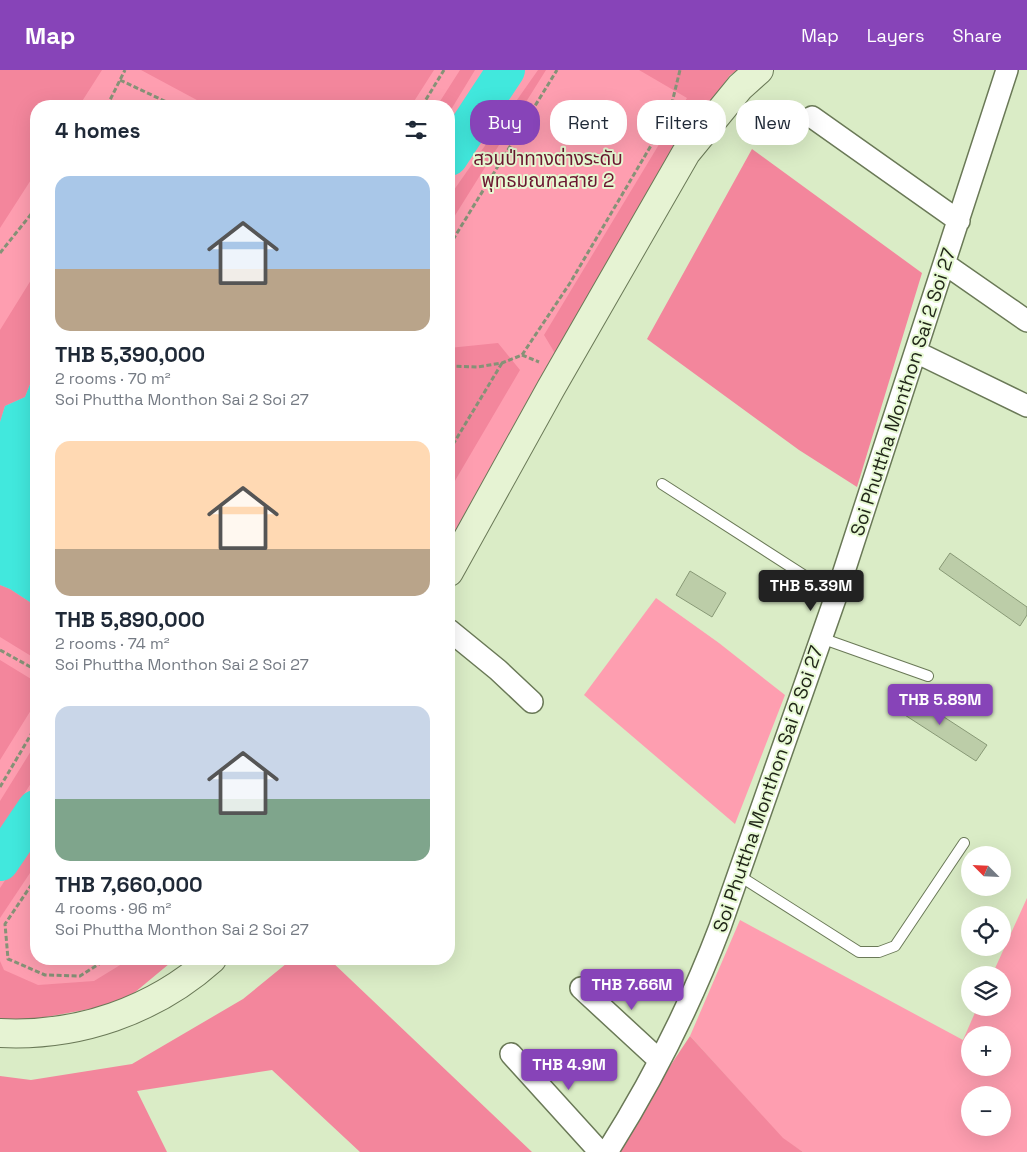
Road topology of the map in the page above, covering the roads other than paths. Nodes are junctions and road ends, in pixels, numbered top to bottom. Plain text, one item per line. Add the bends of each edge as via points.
1 (759, 70) edge
2 (1007, 70) edge
3 (812, 117) dead end
4 (959, 221) junction
5 (945, 264) junction
6 (1027, 321) edge
7 (916, 352) junction
8 (1027, 406) edge
9 (662, 484) dead end
10 (455, 561) edge
11 (836, 596) junction
12 (455, 635) edge
13 (821, 638) junction
14 (928, 676) dead end
15 (532, 702) dead end
16 (964, 843) dead end
17 (738, 875) junction
18 (204, 965) edge
19 (581, 988) dead end
20 (0, 1033) edge
21 (511, 1054) dead end
22 (659, 1060) junction
23 (600, 1152) edge
24 (607, 1152) edge

1 - 10 main road via 740,87 686,153
2 - 4 street, Soi Phuttha Monthon Sai 2 Soi 27
3 - 4 street
4 - 5 street, Soi Phuttha Monthon Sai 2 Soi 27
5 - 6 street
5 - 7 street, Soi Phuttha Monthon Sai 2 Soi 27
7 - 8 street
7 - 11 street, Soi Phuttha Monthon Sai 2 Soi 27
9 - 11 lane
11 - 13 street, Soi Phuttha Monthon Sai 2 Soi 27
12 - 15 street
13 - 14 lane
13 - 17 street, Soi Phuttha Monthon Sai 2 Soi 27
16 - 17 lane via 895,946 879,952 859,952
17 - 22 street, Soi Phuttha Monthon Sai 2 Soi 27 via 703,972
18 - 20 main road via 165,994 116,1018 71,1028
19 - 22 street
21 - 23 street
22 - 24 street, Soi Phuttha Monthon Sai 2 Soi 27

